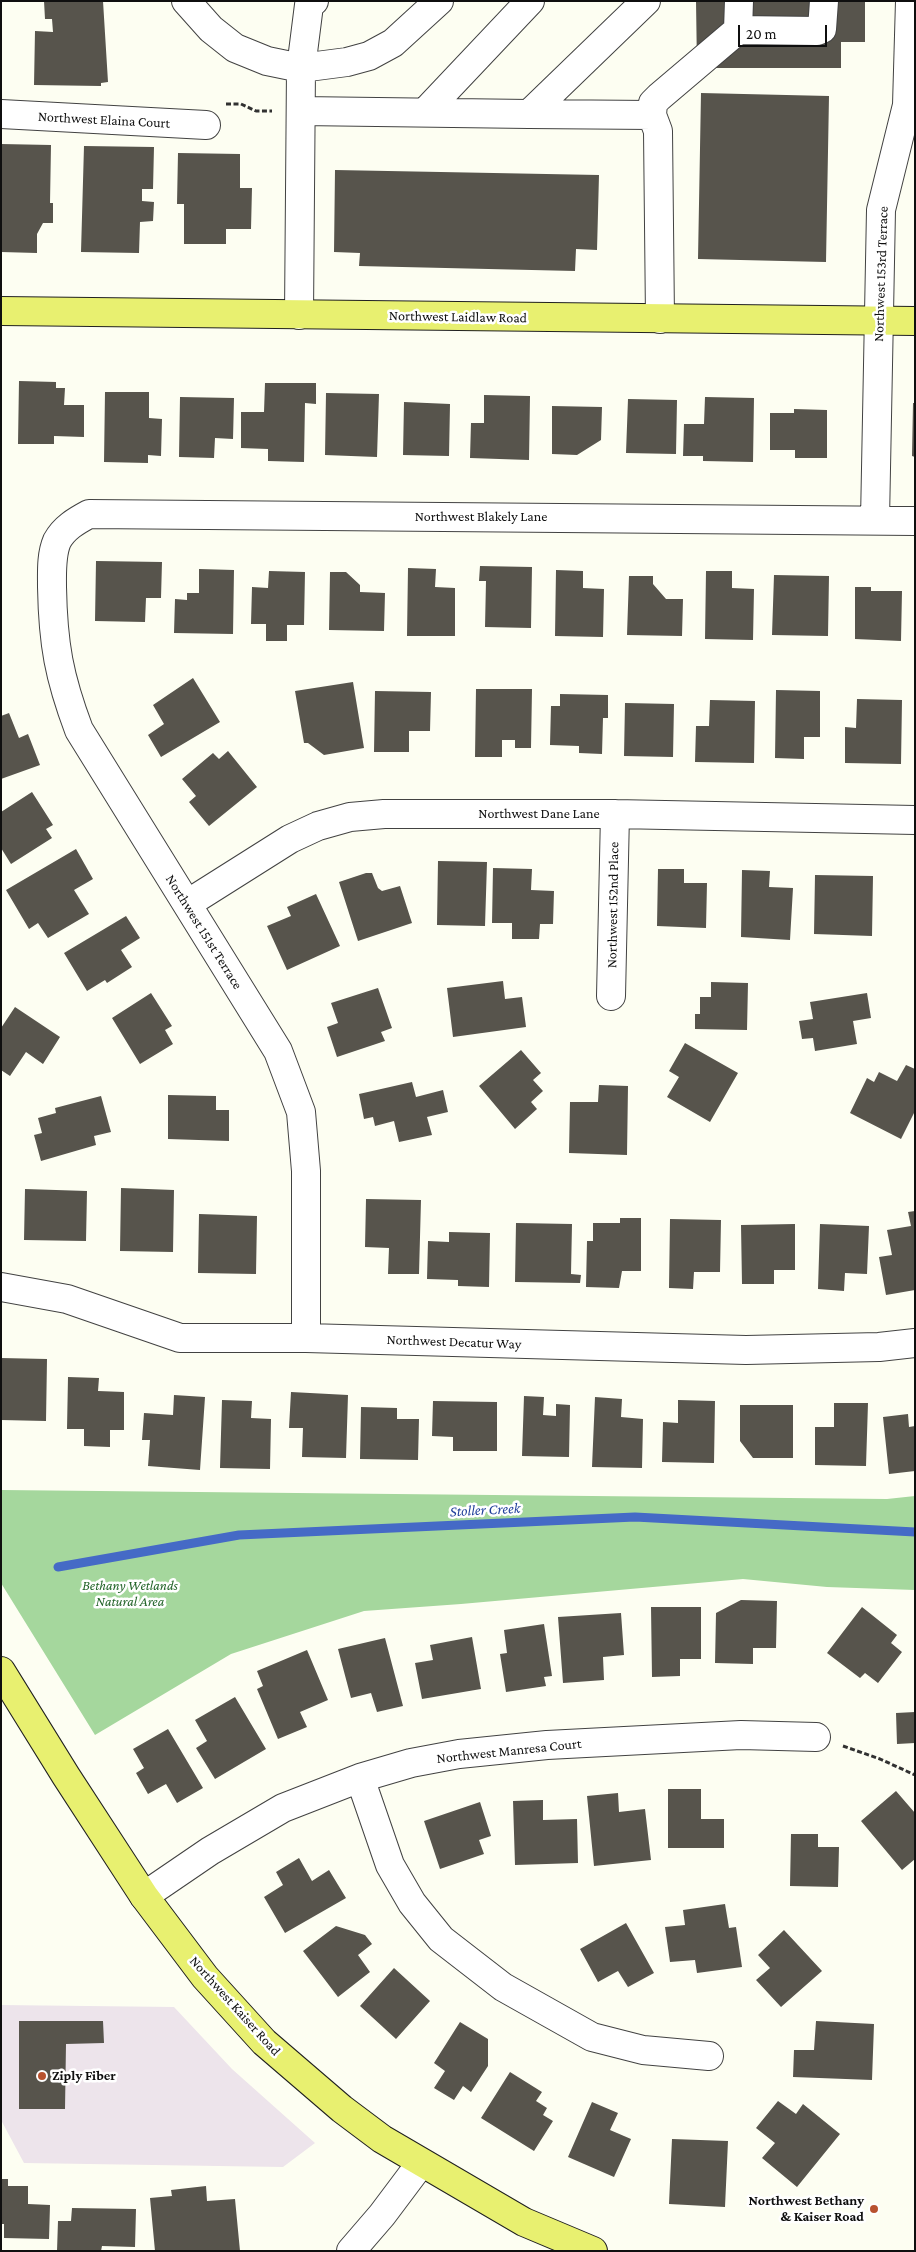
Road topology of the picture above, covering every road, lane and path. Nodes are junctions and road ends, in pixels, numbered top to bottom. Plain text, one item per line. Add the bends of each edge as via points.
1 (186, 1) edge
2 (439, 1) edge
3 (530, 1) edge
4 (739, 1) edge
5 (824, 1) edge
6 (910, 1) edge
7 (310, 3) edge
8 (635, 4) edge
9 (738, 30) junction
10 (301, 68) junction
11 (911, 105) edge
12 (426, 111) junction
13 (300, 112) junction
14 (1, 114) edge
15 (530, 114) junction
16 (652, 115) junction
17 (206, 125) joint
18 (1, 311) edge
19 (299, 315) junction
20 (660, 319) junction
21 (879, 321) junction
22 (915, 321) edge
23 (875, 520) junction
24 (915, 521) edge
25 (58, 541) joint
26 (615, 814) junction
27 (915, 820) edge
28 (187, 904) junction
29 (611, 996) dead end
30 (1, 1288) edge
31 (306, 1338) junction
32 (915, 1343) edge
33 (1, 1671) edge
34 (816, 1737) joint
35 (915, 1775) edge
36 (360, 1778) junction
37 (144, 1896) junction
38 (709, 2056) dead end
39 (421, 2163) junction
40 (351, 2251) edge
41 (593, 2251) edge

1 - 10 street via 211,29 235,48 267,61
2 - 10 street via 392,43 369,56
3 - 12 street
4 - 9 street
5 - 9 street via 822,29 817,31
6 - 11 street, Northwest 153rd Terrace
7 - 10 street
8 - 15 street
9 - 16 street via 659,96 653,103
10 - 13 street
11 - 21 street, Northwest 153rd Terrace via 881,210
12 - 13 street
12 - 15 street
13 - 17 path via 256,111 241,104 209,105
13 - 19 street
14 - 17 street, Northwest Elaina Court
15 - 16 street
16 - 20 street via 658,130
18 - 19 main road, Northwest Laidlaw Road
19 - 20 main road, Northwest Laidlaw Road
20 - 21 main road, Northwest Laidlaw Road
21 - 22 main road, Northwest Laidlaw Road
21 - 23 street, Northwest 153rd Terrace
23 - 24 street, Northwest Blakely Lane
23 - 25 street, Northwest Blakely Lane via 89,514 71,524
25 - 28 street, Northwest 151st Terrace via 52,560 53,625 64,689 79,730
26 - 27 street, Northwest Dane Lane
26 - 28 street, Northwest Dane Lane via 384,814 350,818 318,826 290,839
26 - 29 street, Northwest 152nd Place
28 - 31 street, Northwest 151st Terrace via 278,1051 302,1112 306,1171
30 - 31 street, Northwest Decatur Way via 67,1299 180,1338
31 - 32 street, Northwest Decatur Way via 746,1350 879,1347
33 - 37 main road, Northwest Kaiser Road
34 - 35 path
34 - 36 street, Northwest Manresa Court via 741,1736 547,1745 459,1754 411,1763
36 - 37 street, Northwest Manresa Court via 283,1808 210,1851
36 - 38 street via 390,1865 412,1903 441,1939 503,1987 592,2037 643,2050
37 - 39 main road, Northwest Kaiser Road via 205,1977 264,2042 382,2140
39 - 40 street
39 - 41 main road, Northwest Kaiser Road via 524,2222

